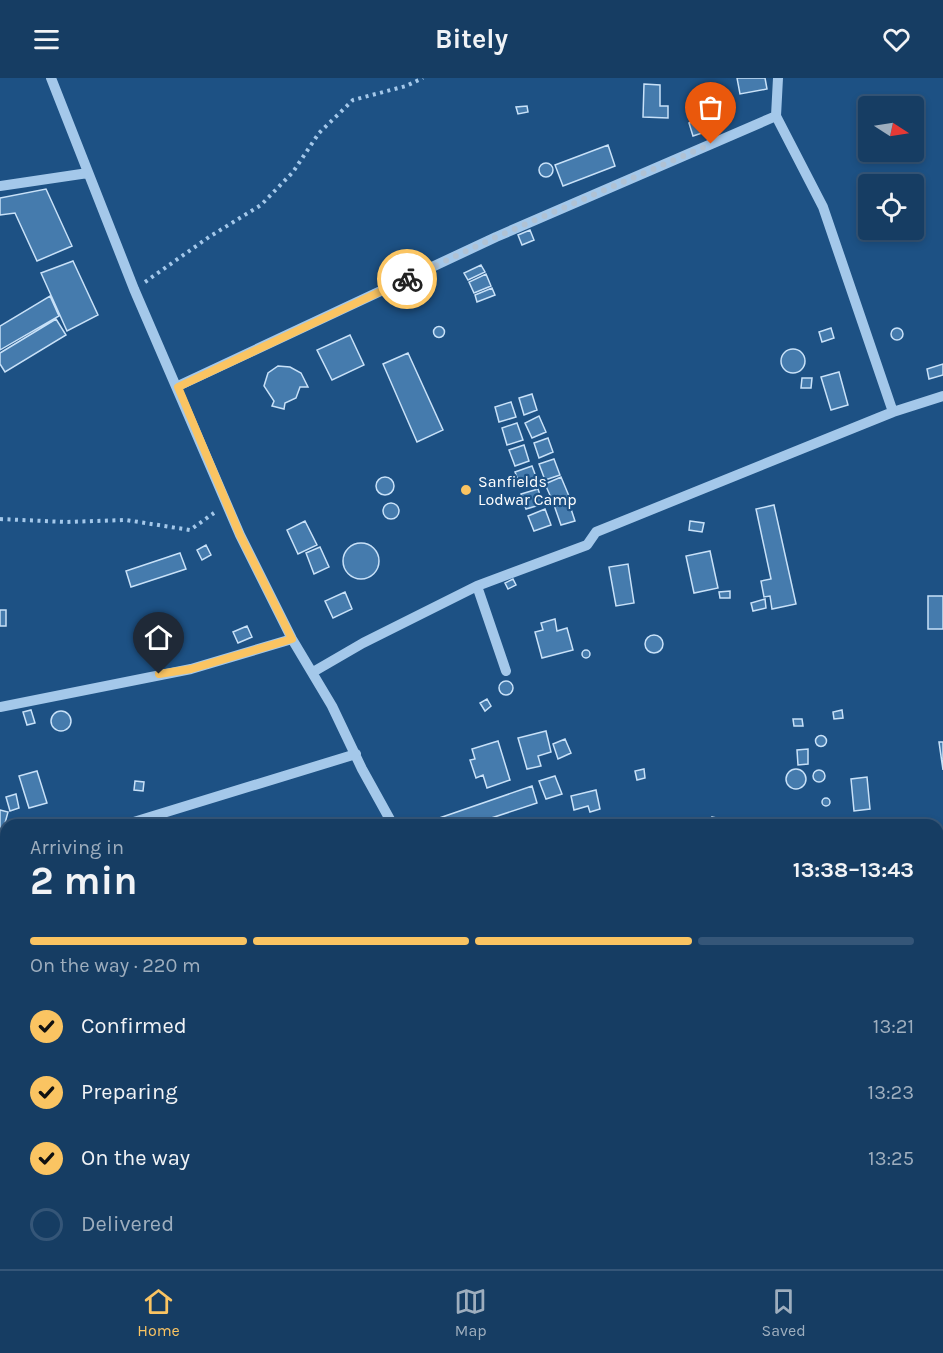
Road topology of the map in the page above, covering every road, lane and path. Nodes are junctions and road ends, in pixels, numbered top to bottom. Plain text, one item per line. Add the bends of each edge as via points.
1 (51, 78) edge
2 (423, 78) edge
3 (778, 78) edge
4 (776, 117) junction
5 (88, 172) junction
6 (0, 186) edge
7 (134, 290) junction
8 (178, 387) junction
9 (943, 396) edge
10 (893, 412) junction
11 (227, 504) junction
12 (0, 519) edge
13 (477, 586) junction
14 (292, 639) junction
15 (506, 671) dead end
16 (313, 672) junction
17 (0, 707) edge
18 (356, 754) junction
19 (144, 819) edge
20 (390, 819) edge

1 - 5 street
2 - 7 path via 353,100 320,133 293,172 261,205
3 - 4 street
4 - 8 street via 496,237
4 - 10 street via 823,207
5 - 6 street
5 - 7 street
7 - 8 street
8 - 11 street
9 - 10 street
10 - 13 street via 596,532 587,545
11 - 12 path via 190,530 126,520
11 - 14 street
13 - 15 street
13 - 16 street
14 - 16 street
14 - 17 street via 191,669
16 - 18 street
18 - 19 street
18 - 20 street

